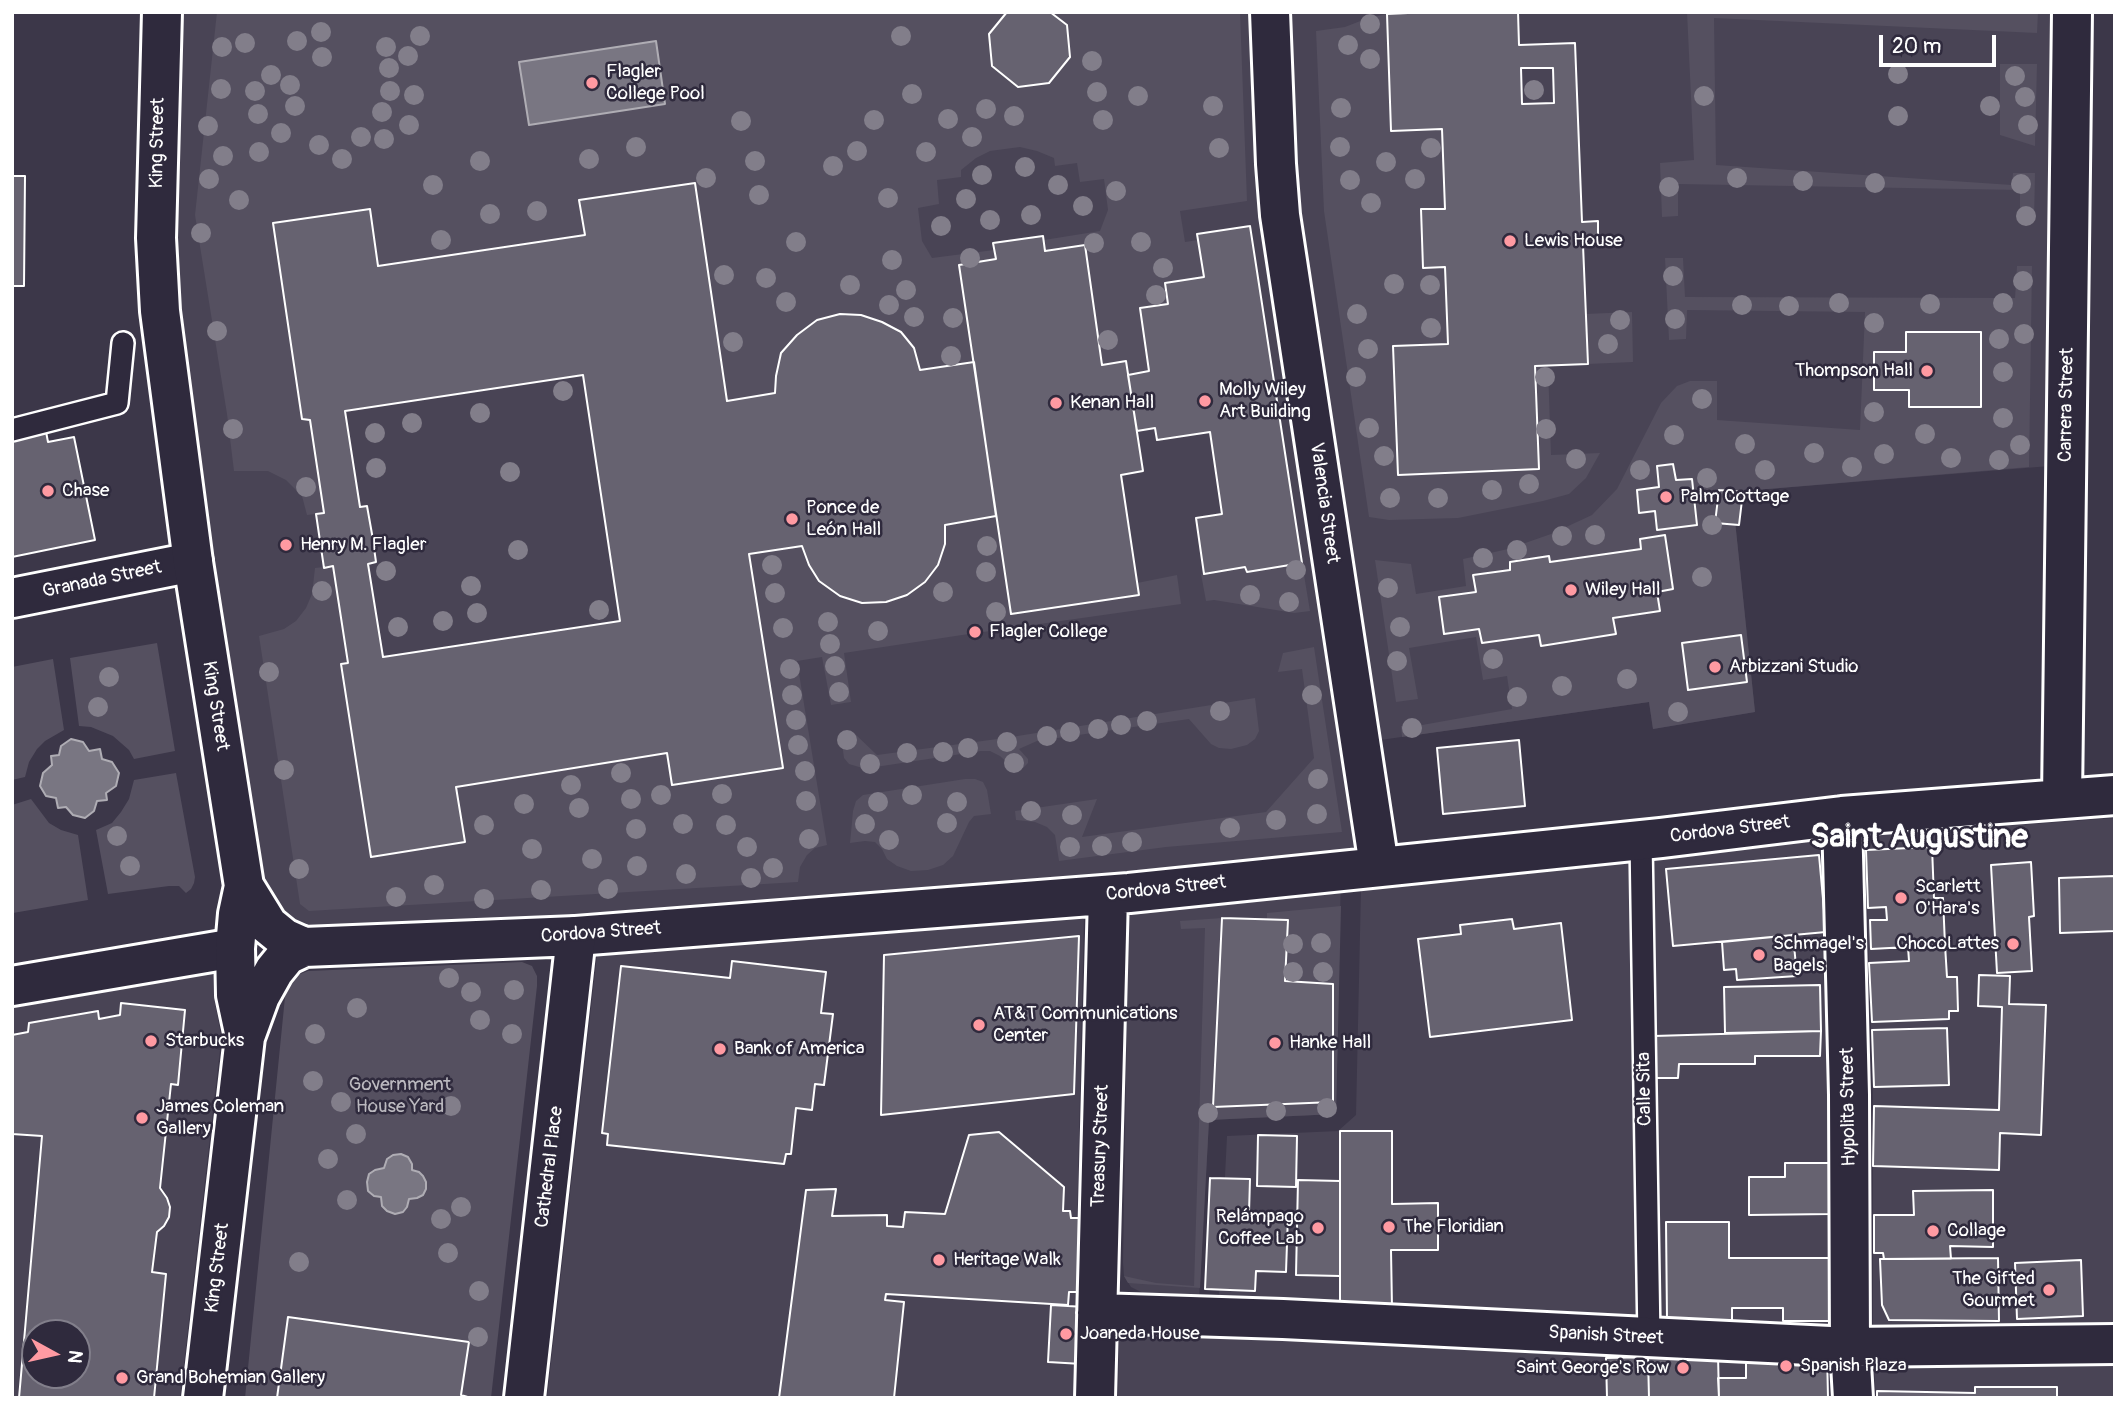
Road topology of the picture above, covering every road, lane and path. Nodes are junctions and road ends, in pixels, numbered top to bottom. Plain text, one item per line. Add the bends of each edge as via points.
1 (162, 12) edge
2 (1270, 12) edge
3 (2072, 12) edge
4 (123, 343) dead end
5 (12, 430) edge
6 (193, 562) junction
7 (12, 598) edge
8 (2115, 795) edge
9 (2062, 798) junction
10 (1842, 816) junction
11 (1641, 840) junction
12 (1379, 866) junction
13 (244, 886) junction
14 (1108, 895) junction
15 (576, 936) junction
16 (304, 947) junction
17 (235, 948) junction
18 (12, 986) edge
19 (245, 1037) junction
20 (1097, 1313) junction
21 (1649, 1339) junction
22 (2115, 1344) edge
23 (1850, 1348) junction
24 (203, 1398) edge
25 (524, 1398) edge
26 (1095, 1398) edge
27 (1853, 1398) edge

1 - 6 street, King Street via 156,224 160,311
2 - 12 street, Valencia Street via 1280,215
3 - 9 street, Carrera Street
4 - 5 lane via 117,403
6 - 7 street, Granada Street
6 - 13 street, King Street
8 - 9 street, Cordova Street
9 - 10 street, Cordova Street
10 - 11 street, Cordova Street
10 - 23 street, Hypolita Street via 1850,1095
11 - 12 street, Cordova Street
11 - 21 lane, Calle Sita
12 - 14 street, Cordova Street
13 - 16 street via 268,925
13 - 17 street, King Street
14 - 15 street, Cordova Street
14 - 20 street, Treasury Street
15 - 16 street, Cordova Street
15 - 25 street, Cathedral Place
16 - 19 street via 287,955 274,971
17 - 18 street
17 - 19 street, King Street via 236,995
19 - 24 street, King Street
20 - 21 street, Spanish Street
20 - 26 street, Treasury Street
21 - 23 street, Spanish Street
22 - 23 street, Spanish Street
23 - 27 street, Hypolita Street

